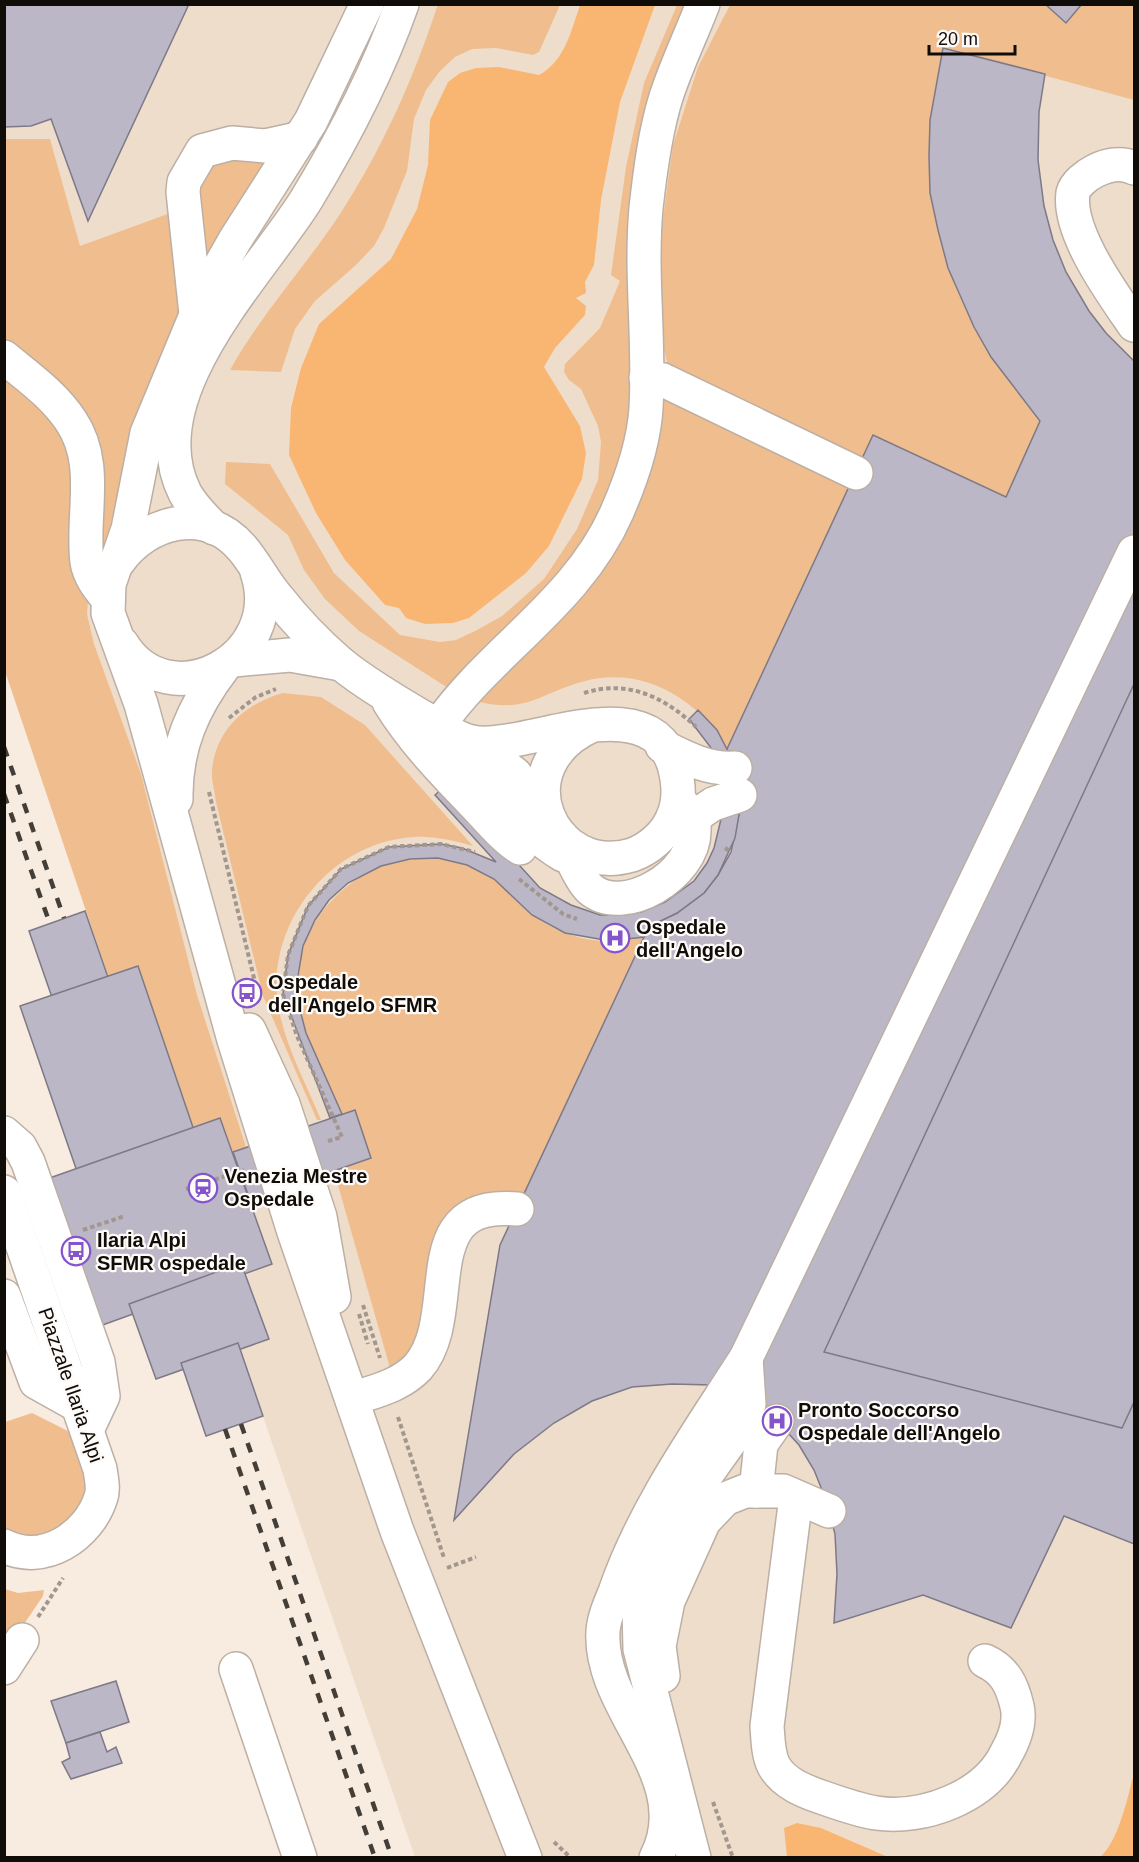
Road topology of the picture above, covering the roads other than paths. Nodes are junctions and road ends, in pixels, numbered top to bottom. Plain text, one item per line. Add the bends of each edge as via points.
1 (367, 4) edge
2 (402, 4) edge
3 (703, 4) edge
4 (302, 138) junction
5 (1134, 138) edge
6 (1124, 167) edge
7 (196, 314) junction
8 (1134, 325) edge
9 (4, 357) edge
10 (646, 378) junction
11 (856, 473) dead end
12 (214, 528) junction
13 (1134, 552) edge
14 (116, 564) junction
15 (255, 567) junction
16 (110, 614) junction
17 (229, 664) junction
18 (341, 664) junction
19 (382, 690) junction
20 (593, 724) junction
21 (438, 726) junction
22 (475, 743) junction
23 (662, 746) junction
24 (686, 809) junction
25 (176, 824) junction
26 (570, 843) junction
27 (4, 1133) edge
28 (4, 1192) edge
29 (517, 1209) dead end
30 (4, 1296) edge
31 (746, 1358) junction
32 (368, 1391) junction
33 (83, 1418) junction
34 (777, 1420) dead end
35 (683, 1443) junction
36 (702, 1482) junction
37 (756, 1491) junction
38 (796, 1497) junction
39 (829, 1511) dead end
40 (4, 1546) edge
41 (22, 1640) road end
42 (985, 1661) dead end
43 (4, 1668) edge
44 (236, 1669) dead end
45 (533, 1851) edge
46 (300, 1857) edge
47 (656, 1857) edge
48 (694, 1857) edge
49 (710, 1857) edge

1 - 4 street
2 - 12 street via 387,46 305,200 202,350 178,410 174,438 178,471 185,492
3 - 10 street via 666,97 652,161 646,210
4 - 7 street via 235,240
4 - 7 street via 265,146 232,143 202,151 184,182 183,192
5 - 6 street
6 - 8 street via 1095,171 1078,184 1073,192 1074,211 1092,256
7 - 14 street via 147,433 128,529
9 - 16 street via 42,388 73,423 87,462 87,563
10 - 11 street via 663,380
10 - 21 street via 640,446 605,539 546,614 498,657
12 - 14 street via 178,523 156,528 129,546
12 - 15 street via 242,548
13 - 31 street
14 - 16 street
15 - 17 street via 261,585 260,619 255,634
15 - 18 street via 296,620
16 - 17 street via 127,652 157,673 198,676
16 - 25 street
17 - 18 street via 290,655
17 - 25 street via 198,702 185,733 176,785
18 - 19 street
19 - 21 street
19 - 26 street via 406,729 517,847 552,863
20 - 22 street via 527,739
20 - 23 street via 614,722 632,726
20 - 26 street via 561,745 544,776 543,796
21 - 22 street
21 - 26 street via 457,754 547,846
22 - 26 street via 515,774
23 - 24 street via 672,760
23 - 24 street via 692,761 723,769 737,782 713,804
24 - 26 street via 651,845 633,855 612,858
24 - 26 street via 694,841 683,864 664,883 638,895 609,897 590,889
25 - 32 street via 202,928 283,1104 320,1217
27 - 33 street via 20,1147 28,1162 98,1362 103,1396
28 - 33 street, Piazzale Ilaria Alpi
29 - 32 street via 493,1207 470,1216 452,1234 446,1250 436,1335 417,1367 403,1379
30 - 33 street via 36,1382
31 - 35 street
31 - 36 street via 749,1404 731,1440
32 - 45 street via 410,1563
33 - 40 street, Piazzale Ilaria Alpi via 100,1468 102,1494 84,1529 52,1549 30,1553
34 - 37 street via 761,1444
35 - 36 street via 699,1451 704,1461
35 - 47 street via 629,1554 603,1632 611,1678 661,1784 666,1829
36 - 48 street via 656,1565 642,1596 638,1619 640,1650
37 - 38 street via 783,1491
37 - 49 street via 725,1499 704,1521 668,1601 659,1646 667,1695
38 - 39 street
38 - 42 street via 767,1726 774,1766 787,1781 816,1795 879,1814 914,1812 958,1800 988,1781 1001,1764 1017,1727 1014,1690 1000,1668
41 - 43 street
44 - 46 street

